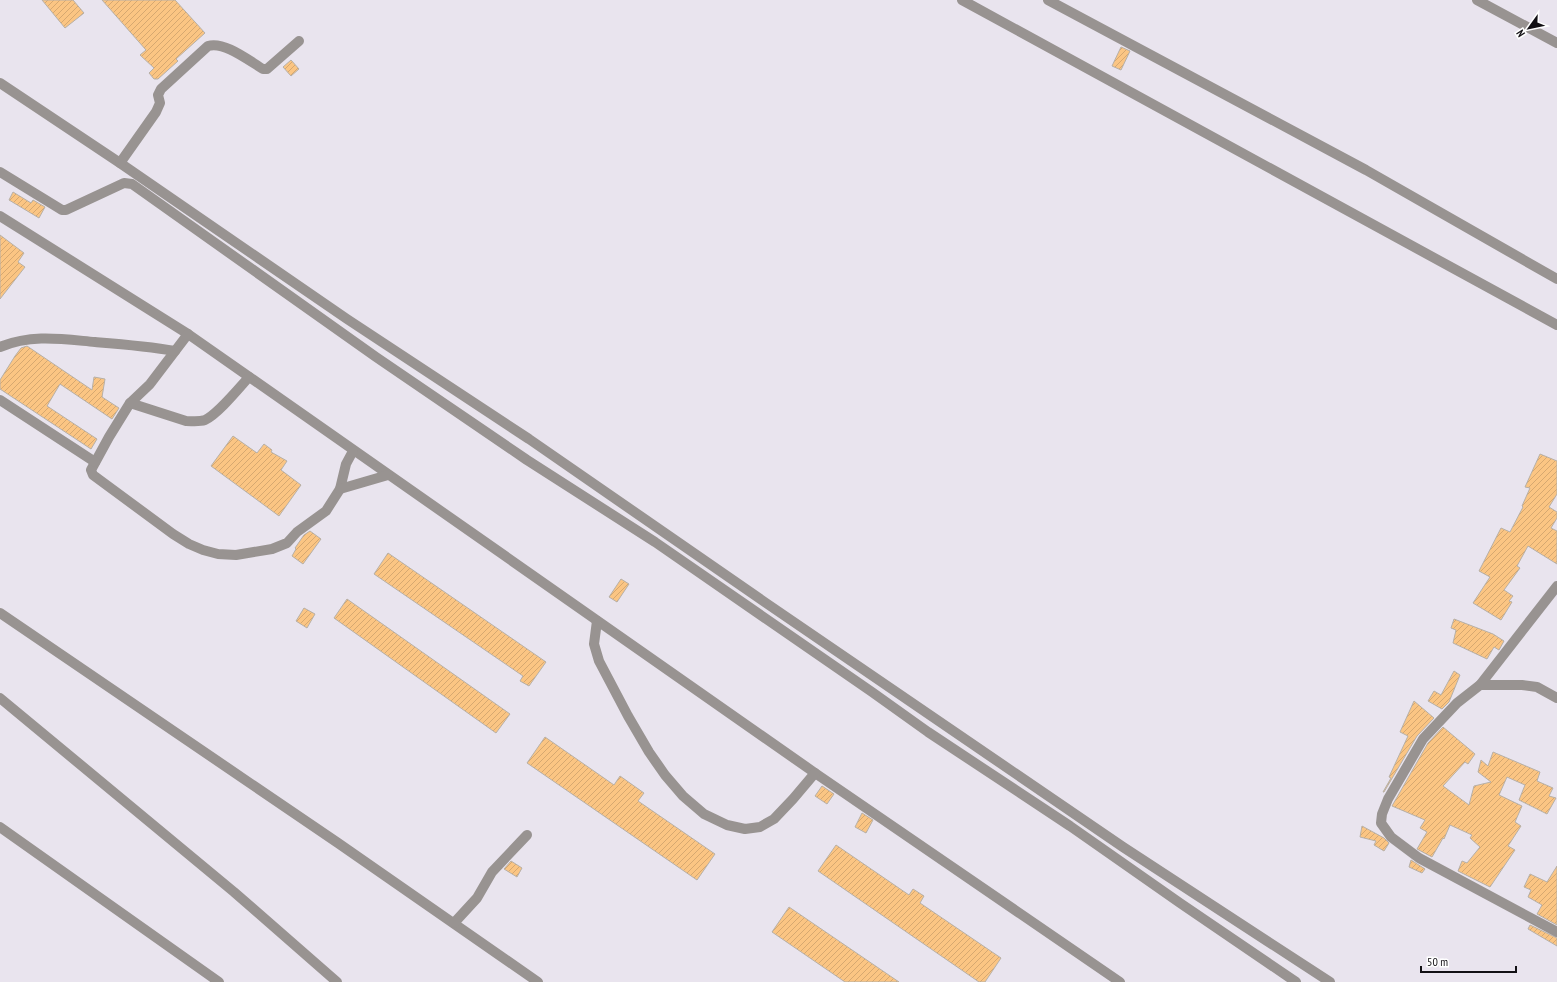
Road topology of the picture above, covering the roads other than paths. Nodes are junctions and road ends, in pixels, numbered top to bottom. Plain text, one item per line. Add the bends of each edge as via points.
1 (962, 0) edge
2 (1048, 0) edge
3 (1477, 0) edge
4 (299, 41) dead end
5 (1557, 42) edge
6 (0, 83) edge
7 (120, 163) junction
8 (0, 172) edge
9 (0, 216) edge
10 (1557, 279) edge
11 (1557, 325) edge
12 (188, 334) junction
13 (0, 347) edge
14 (175, 350) junction
15 (249, 377) junction
16 (0, 400) edge
17 (130, 403) junction
18 (353, 451) junction
19 (95, 462) junction
20 (388, 475) junction
21 (340, 489) junction
22 (1557, 586) edge
23 (0, 612) edge
24 (597, 621) junction
25 (1480, 685) junction
26 (0, 698) edge
27 (1557, 698) edge
28 (815, 773) junction
29 (0, 827) edge
30 (527, 835) dead end
31 (454, 923) junction
32 (1557, 932) edge
33 (219, 982) edge
34 (337, 982) edge
35 (538, 982) edge
36 (1120, 982) edge
37 (1296, 982) edge
38 (1330, 982) edge

1 - 11 street
2 - 10 street via 1366,170
3 - 5 street
4 - 7 street via 267,69 262,69 226,48 215,44 208,46 161,89 156,112
6 - 7 street
7 - 38 street via 347,320 529,439 1123,847
8 - 37 street via 62,210 124,183 132,184 389,366 527,460 655,542 928,732 1070,826
9 - 12 street
12 - 14 street
12 - 15 street
13 - 14 street via 38,337
14 - 17 street via 150,384
15 - 17 street via 212,416 195,422
15 - 18 street
16 - 19 street
17 - 19 street
18 - 20 street
18 - 21 street via 346,464
19 - 21 street via 91,470 93,475 173,534 202,550 218,554 256,553 287,543 297,532 326,511
20 - 21 street
20 - 24 street
22 - 25 street
23 - 31 street
24 - 28 street
24 - 28 street via 594,644 599,661 628,716 665,775 683,796 704,814 727,825 746,829 760,827 774,819
25 - 27 street via 1537,687
25 - 32 street via 1456,703 1423,740 1388,799 1381,823 1391,837 1419,858
26 - 34 street via 234,892
28 - 36 street
29 - 33 street
30 - 31 street via 492,872 477,898
31 - 35 street

